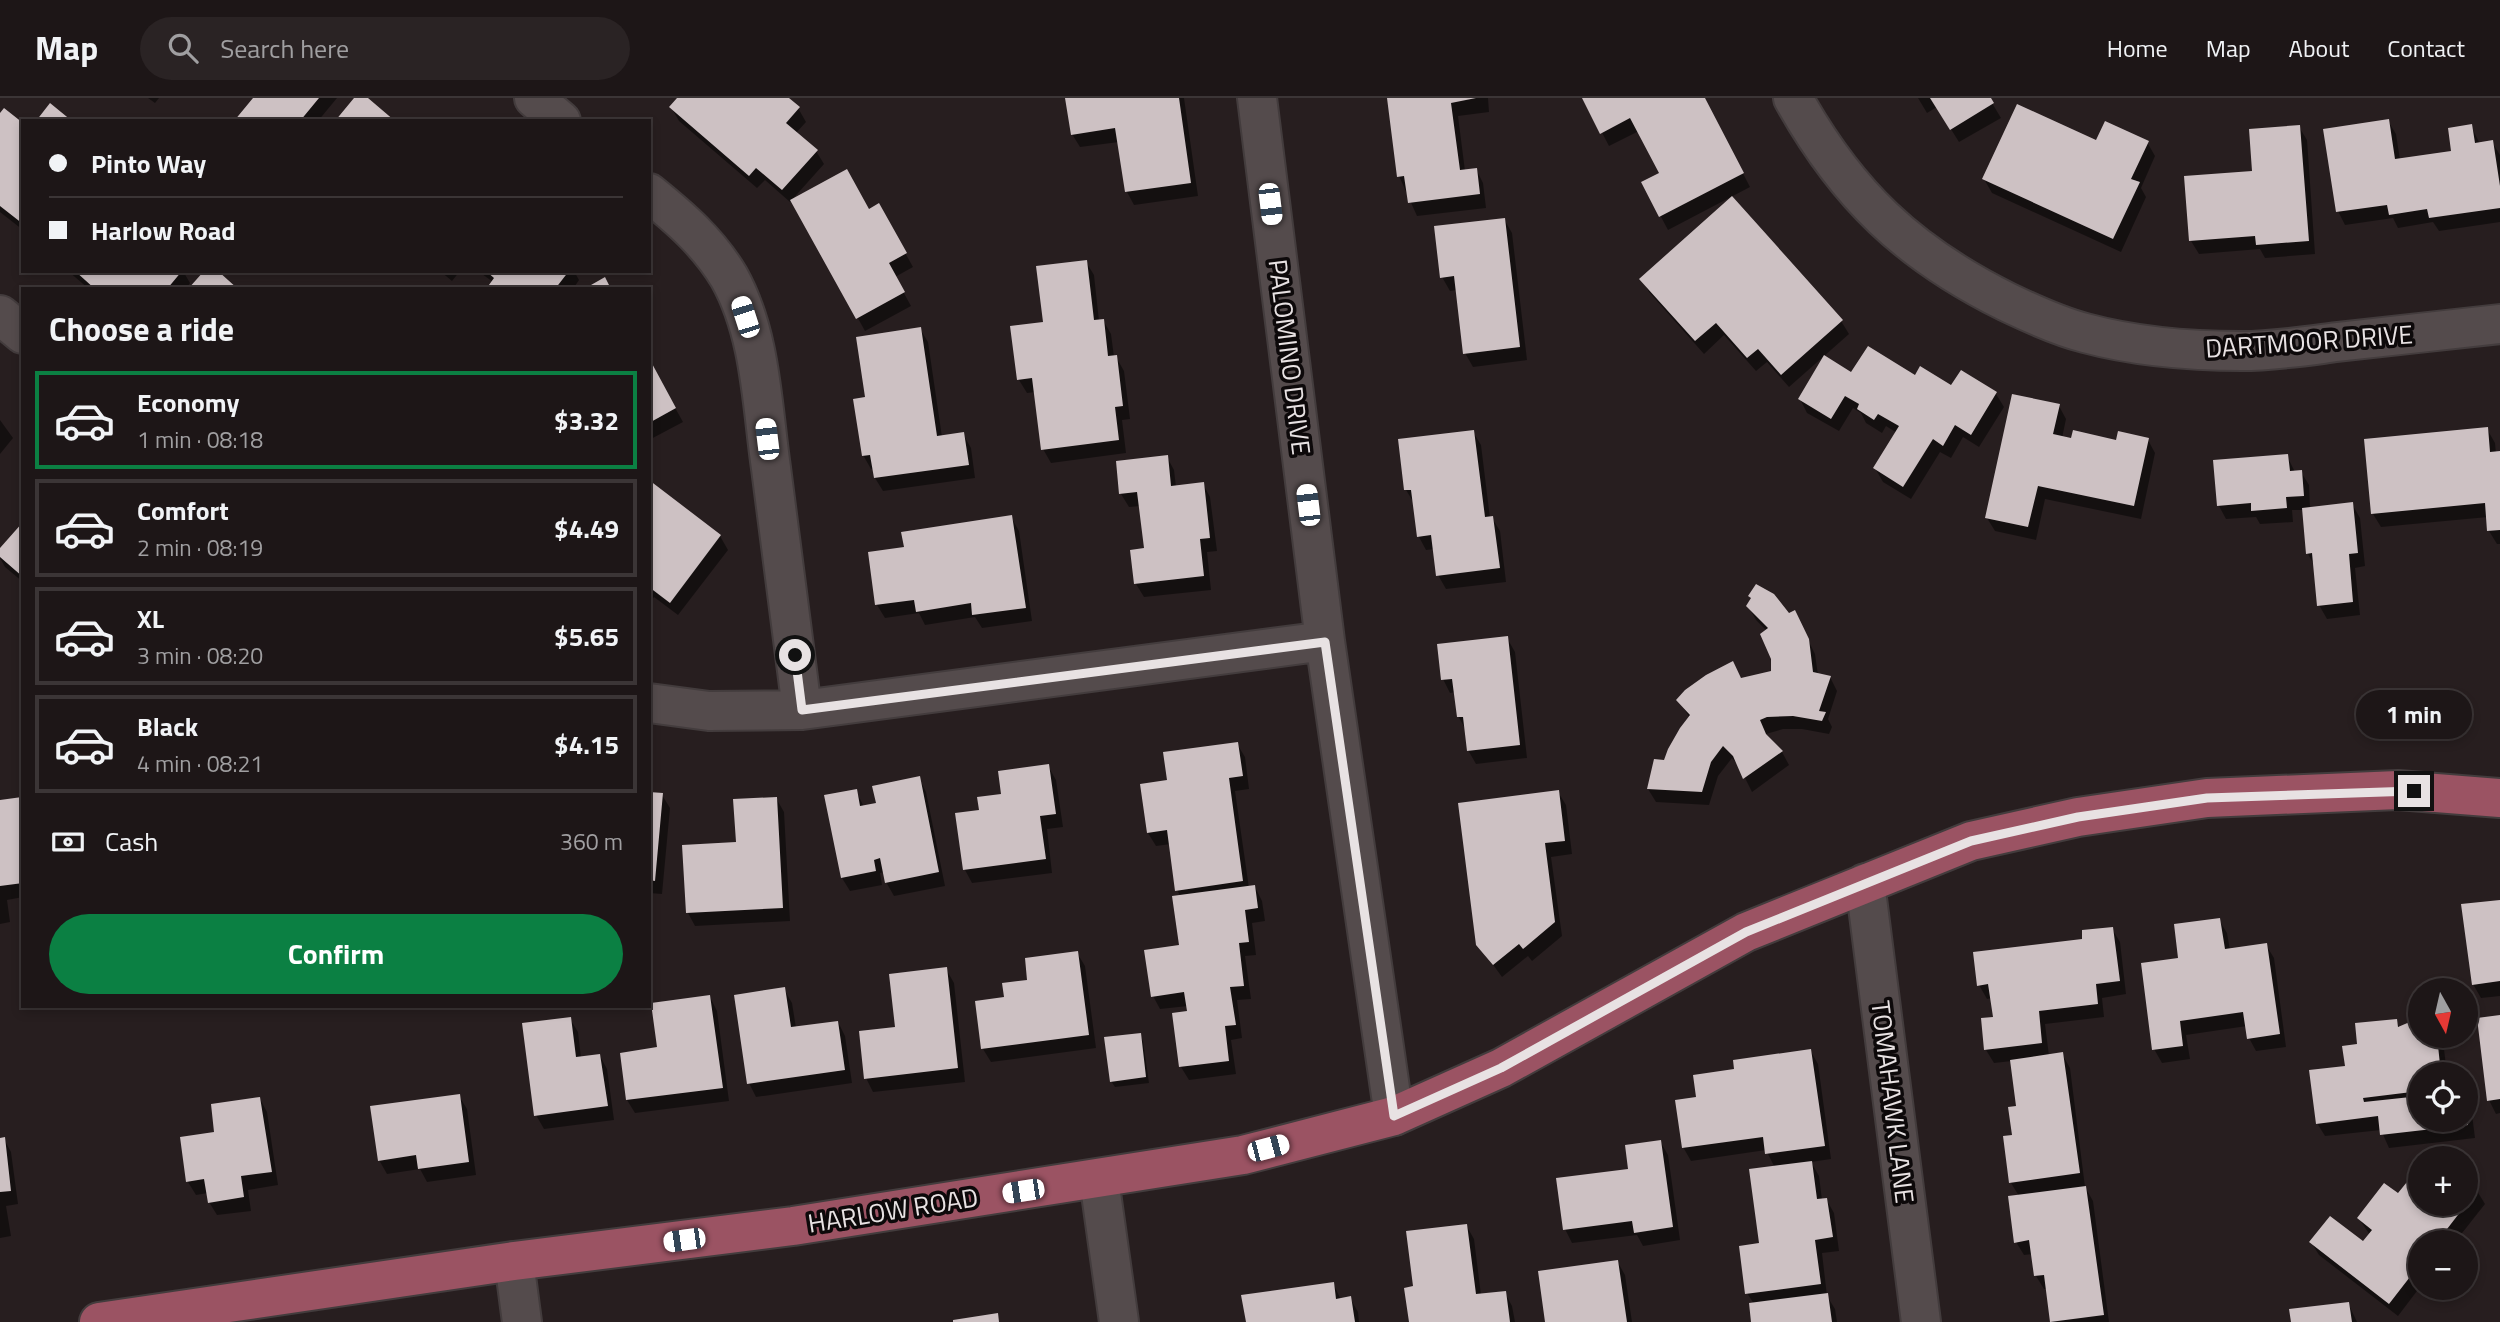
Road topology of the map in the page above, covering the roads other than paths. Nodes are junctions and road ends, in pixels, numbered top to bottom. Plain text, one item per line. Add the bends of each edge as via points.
1 (534, 98) edge
2 (1257, 98) edge
3 (1793, 98) edge
4 (559, 119) edge
5 (651, 195) edge
6 (0, 315) edge
7 (2500, 324) edge
8 (21, 332) edge
9 (1325, 642) junction
10 (651, 703) edge
11 (802, 710) junction
12 (2500, 798) edge
13 (1865, 883) junction
14 (1394, 1116) junction
15 (1099, 1179) junction
16 (514, 1261) junction
17 (99, 1322) edge
18 (522, 1322) edge
19 (1119, 1322) edge
20 (1922, 1322) edge

1 - 4 street
2 - 9 street, PALOMINO DRIVE
3 - 7 street, DARTMOOR DRIVE via 1847,179 1916,248 1993,295 2085,333 2167,348 2245,351
5 - 11 street via 692,228 714,255 741,303 750,330
6 - 8 street
9 - 11 street
9 - 14 street, PALOMINO DRIVE
10 - 11 street via 709,711
12 - 13 main road, HARLOW ROAD via 2398,790 2207,798 2078,817 1971,841
13 - 14 main road, HARLOW ROAD via 1746,932 1501,1068
13 - 20 street, TOMAHAWK LANE
14 - 15 main road, HARLOW ROAD via 1243,1155
15 - 16 main road, HARLOW ROAD via 775,1228
15 - 19 street
16 - 17 main road, HARLOW ROAD
16 - 18 street

